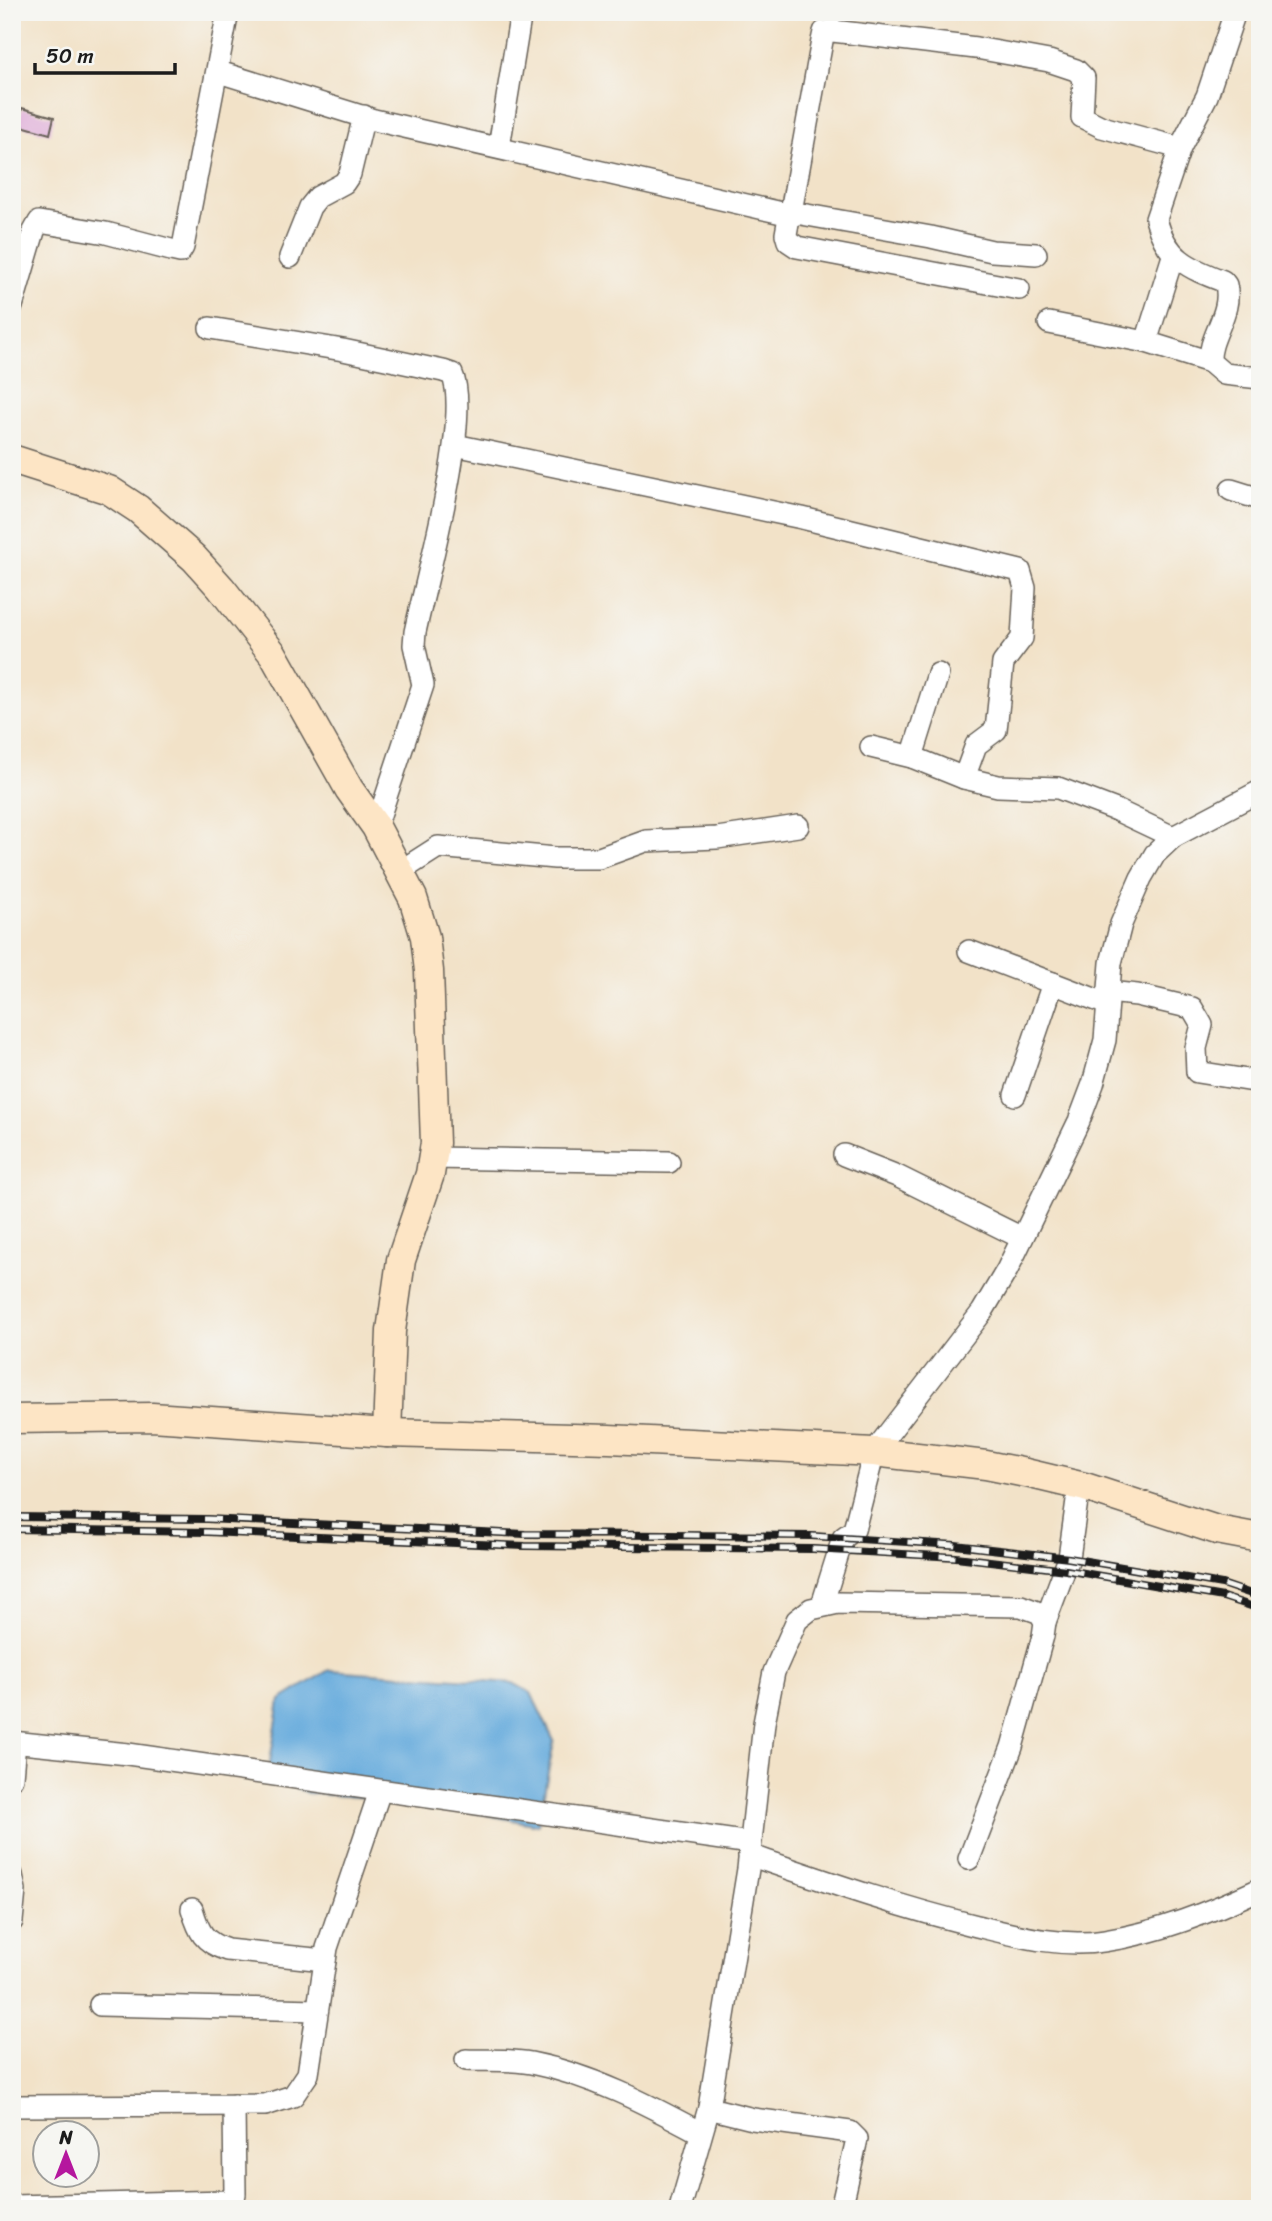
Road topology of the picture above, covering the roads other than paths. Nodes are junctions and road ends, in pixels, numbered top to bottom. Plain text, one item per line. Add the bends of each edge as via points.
1 (228, 12) edge
2 (522, 12) edge
3 (1235, 12) edge
4 (219, 72) junction
5 (364, 116) junction
6 (499, 148) junction
7 (1180, 148) junction
8 (790, 212) junction
9 (1036, 254) dead end
10 (1173, 256) junction
11 (290, 257) dead end
12 (1019, 289) dead end
13 (12, 306) edge
14 (1049, 323) dead end
15 (210, 328) dead end
16 (1146, 342) junction
17 (1210, 362) junction
18 (1260, 378) edge
19 (455, 445) junction
20 (12, 459) edge
21 (1231, 491) dead end
22 (1260, 499) edge
23 (938, 674) dead end
24 (872, 747) dead end
25 (912, 757) junction
26 (964, 778) junction
27 (1260, 791) edge
28 (798, 826) dead end
29 (376, 827) junction
30 (1172, 837) junction
31 (399, 872) junction
32 (969, 951) dead end
33 (1053, 983) junction
34 (1108, 998) junction
35 (1260, 1082) edge
36 (1015, 1095) dead end
37 (844, 1155) dead end
38 (433, 1158) junction
39 (669, 1163) dead end
40 (1022, 1238) junction
41 (12, 1419) edge
42 (387, 1433) junction
43 (874, 1452) junction
44 (1079, 1486) junction
45 (1260, 1538) edge
46 (822, 1605) junction
47 (1045, 1622) junction
48 (14, 1742) edge
49 (12, 1778) edge
50 (380, 1791) junction
51 (749, 1849) junction
52 (969, 1859) dead end
53 (12, 1875) edge
54 (1260, 1889) edge
55 (192, 1909) dead end
56 (12, 1921) edge
57 (325, 1960) junction
58 (100, 2005) dead end
59 (317, 2010) junction
60 (466, 2060) dead end
61 (234, 2105) junction
62 (12, 2106) edge
63 (709, 2108) junction
64 (701, 2133) junction
65 (12, 2206) edge
66 (680, 2209) edge
67 (841, 2209) edge

1 - 4 street
2 - 6 street
3 - 7 street via 1207,96
4 - 5 street
4 - 13 street via 180,252 39,222
5 - 6 street
5 - 11 street via 350,174 310,206
6 - 8 street via 782,214
7 - 8 street via 1102,127 1082,117 1084,78 1068,67 976,48 824,32
7 - 10 street via 1156,219
8 - 9 street via 992,251
8 - 12 street via 786,234 797,247
10 - 16 street
10 - 17 street via 1226,285 1223,319
14 - 16 street
15 - 19 street via 452,374 457,391
16 - 17 street
17 - 18 street via 1224,374
19 - 26 street via 815,521 1020,571 1026,588 1022,638 1003,663 996,730 976,745
19 - 29 street via 415,632 423,685
20 - 29 street via 108,491 138,509 194,558 273,654 349,789
21 - 22 street
23 - 25 street
24 - 25 street
25 - 26 street
26 - 30 street via 1015,788 1058,788
27 - 30 street
28 - 31 street via 717,838 646,841 599,858 438,848
29 - 31 street
30 - 34 street via 1156,854 1121,924
31 - 38 street via 425,937 435,1100
32 - 33 street
33 - 34 street
33 - 36 street
34 - 35 street via 1137,995 1192,1008 1202,1025 1196,1048 1197,1072
34 - 40 street via 1105,1040 1093,1084
37 - 40 street
38 - 39 street
38 - 42 street via 401,1260 391,1331
40 - 43 street via 982,1312
41 - 42 street via 152,1417
42 - 43 street
43 - 44 street via 986,1465
43 - 46 street via 853,1530 843,1538
44 - 45 street via 1217,1530
44 - 47 street via 1069,1558
46 - 47 street via 1021,1606 1041,1613
46 - 51 street via 797,1620 774,1672
47 - 52 street via 1012,1747
48 - 49 street
48 - 50 street
50 - 51 street
50 - 57 street
51 - 54 street via 910,1910 1068,1943 1103,1941 1170,1925
51 - 63 street
53 - 56 street
55 - 57 street via 199,1933 215,1946
57 - 59 street
58 - 59 street
59 - 61 street via 312,2060 302,2086 281,2102
60 - 64 street via 528,2062 559,2070 639,2099
61 - 62 street
61 - 65 street via 235,2194 228,2201
63 - 64 street
63 - 67 street via 850,2132 857,2139 857,2150
64 - 66 street

